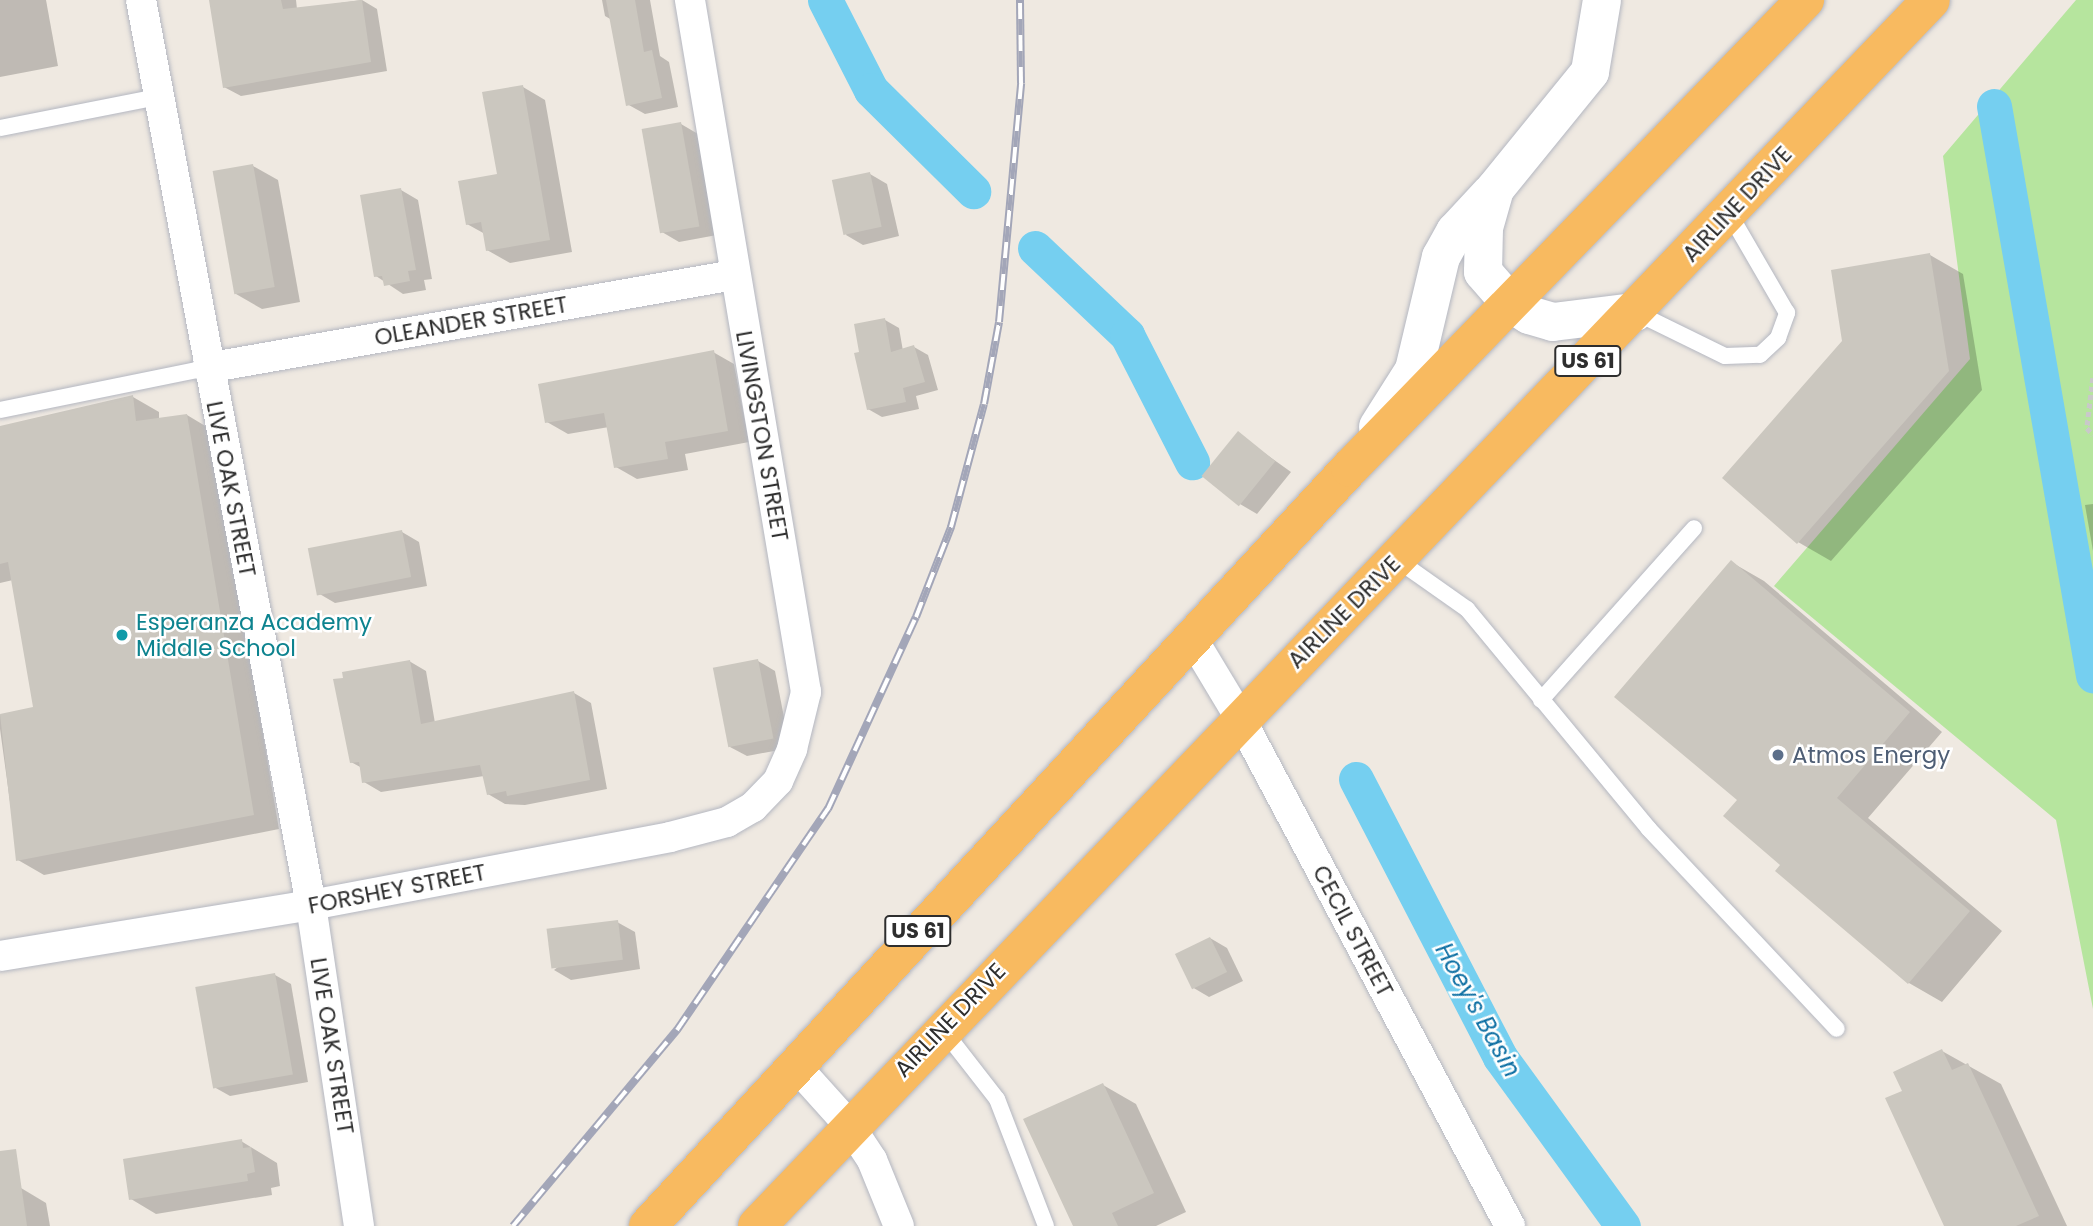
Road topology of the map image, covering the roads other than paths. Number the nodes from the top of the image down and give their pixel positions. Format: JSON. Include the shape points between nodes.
{"nodes":[{"id":1,"x":141,"y":0,"type":"edge"},
{"id":2,"x":690,"y":0,"type":"edge"},
{"id":3,"x":1602,"y":0,"type":"edge"},
{"id":4,"x":1805,"y":0,"type":"edge"},
{"id":5,"x":1931,"y":0,"type":"edge"},
{"id":6,"x":158,"y":97,"type":"junction"},
{"id":7,"x":0,"y":128,"type":"edge"},
{"id":8,"x":1495,"y":189,"type":"junction"},
{"id":9,"x":1728,"y":212,"type":"junction"},
{"id":10,"x":734,"y":275,"type":"junction"},
{"id":11,"x":1510,"y":303,"type":"junction"},
{"id":12,"x":1635,"y":312,"type":"junction"},
{"id":13,"x":208,"y":368,"type":"junction"},
{"id":14,"x":0,"y":410,"type":"edge"},
{"id":15,"x":1350,"y":468,"type":"junction"},
{"id":16,"x":1694,"y":528,"type":"dead end"},
{"id":17,"x":1396,"y":559,"type":"junction"},
{"id":18,"x":1192,"y":638,"type":"junction"},
{"id":19,"x":1541,"y":700,"type":"junction"},
{"id":20,"x":1240,"y":718,"type":"junction"},
{"id":21,"x":778,"y":781,"type":"joint"},
{"id":22,"x":311,"y":905,"type":"junction"},
{"id":23,"x":0,"y":956,"type":"edge"},
{"id":24,"x":942,"y":1029,"type":"junction"},
{"id":25,"x":1836,"y":1029,"type":"dead end"},
{"id":26,"x":794,"y":1064,"type":"junction"},
{"id":27,"x":849,"y":1125,"type":"junction"},
{"id":28,"x":359,"y":1226,"type":"edge"},
{"id":29,"x":648,"y":1226,"type":"edge"},
{"id":30,"x":757,"y":1226,"type":"edge"},
{"id":31,"x":899,"y":1226,"type":"edge"},
{"id":32,"x":1046,"y":1226,"type":"edge"},
{"id":33,"x":1509,"y":1226,"type":"edge"}],
"edges":[{"from":1,"to":6,"type":"street","name":"LIVE OAK STREET"},
{"from":2,"to":10,"type":"street","name":"LIVINGSTON STREET"},
{"from":3,"to":8,"type":"street","via":[[1590,72]]},
{"from":4,"to":11,"type":"highway","number":"US 61"},
{"from":5,"to":9,"type":"highway","name":"AIRLINE DRIVE","number":"US 61"},
{"from":6,"to":7,"type":"lane"},
{"from":6,"to":13,"type":"street","name":"LIVE OAK STREET"},
{"from":8,"to":11,"type":"street","via":[[1484,228],[1483,272]]},
{"from":8,"to":15,"type":"street","via":[[1455,232],[1441,257],[1414,370]]},
{"from":9,"to":12,"type":"highway","name":"AIRLINE DRIVE","number":"US 61"},
{"from":9,"to":12,"type":"lane","via":[[1787,313],[1778,338],[1760,355],[1725,356]]},
{"from":10,"to":13,"type":"street","name":"OLEANDER STREET"},
{"from":10,"to":21,"type":"street","name":"LIVINGSTON STREET","via":[[806,692],[792,749]]},
{"from":11,"to":12,"type":"street","via":[[1553,322]]},
{"from":11,"to":15,"type":"highway","number":"US 61"},
{"from":12,"to":17,"type":"highway","name":"AIRLINE DRIVE","number":"US 61"},
{"from":13,"to":14,"type":"lane"},
{"from":13,"to":22,"type":"street","name":"LIVE OAK STREET"},
{"from":15,"to":18,"type":"highway","number":"US 61"},
{"from":16,"to":19,"type":"lane"},
{"from":17,"to":19,"type":"lane","via":[[1467,609]]},
{"from":17,"to":20,"type":"highway","name":"AIRLINE DRIVE","number":"US 61"},
{"from":18,"to":20,"type":"street","name":"CECIL STREET"},
{"from":18,"to":26,"type":"highway","number":"US 61"},
{"from":19,"to":25,"type":"lane","via":[[1649,829]]},
{"from":20,"to":24,"type":"highway","name":"AIRLINE DRIVE","number":"US 61"},
{"from":20,"to":33,"type":"street","name":"CECIL STREET"},
{"from":21,"to":22,"type":"street","name":"FORSHEY STREET","via":[[753,807],[727,822]]},
{"from":22,"to":23,"type":"street","name":"FORSHEY STREET"},
{"from":22,"to":28,"type":"street","name":"LIVE OAK STREET"},
{"from":24,"to":27,"type":"highway","name":"AIRLINE DRIVE","number":"US 61"},
{"from":24,"to":32,"type":"lane","via":[[997,1099]]},
{"from":26,"to":27,"type":"street"},
{"from":26,"to":29,"type":"highway","number":"US 61"},
{"from":27,"to":30,"type":"highway","name":"AIRLINE DRIVE","number":"US 61"},
{"from":27,"to":31,"type":"street","via":[[881,1175]]}]}
